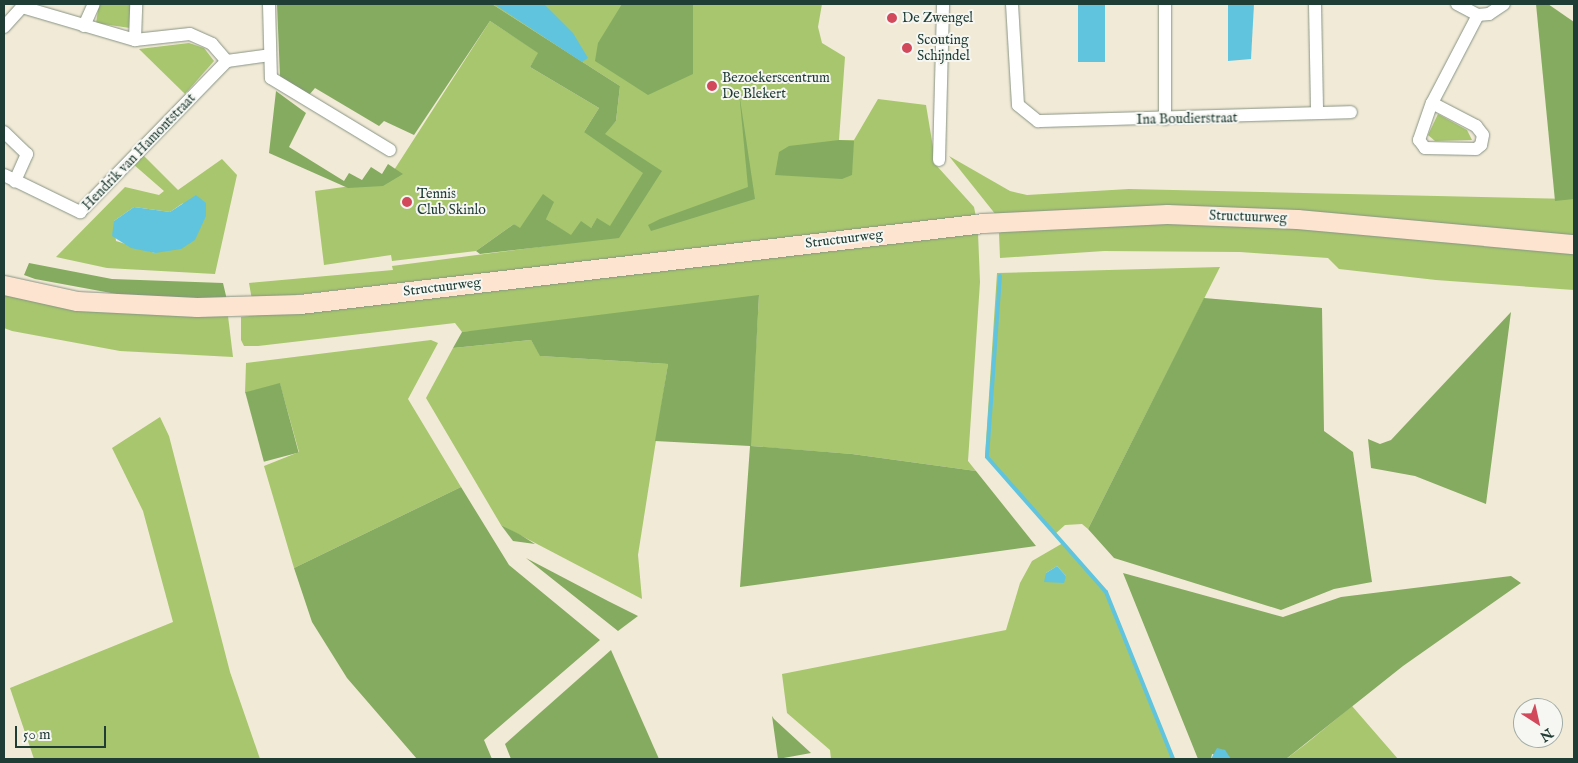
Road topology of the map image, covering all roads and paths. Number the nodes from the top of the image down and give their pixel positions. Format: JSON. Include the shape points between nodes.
{"nodes":[{"id":1,"x":94,"y":4,"type":"edge"},
{"id":2,"x":136,"y":4,"type":"edge"},
{"id":3,"x":269,"y":4,"type":"edge"},
{"id":4,"x":944,"y":4,"type":"edge"},
{"id":5,"x":1012,"y":4,"type":"edge"},
{"id":6,"x":1165,"y":4,"type":"edge"},
{"id":7,"x":1315,"y":4,"type":"edge"},
{"id":8,"x":1457,"y":4,"type":"edge"},
{"id":9,"x":1504,"y":4,"type":"edge"},
{"id":10,"x":1478,"y":15,"type":"junction"},
{"id":11,"x":84,"y":26,"type":"junction"},
{"id":12,"x":4,"y":27,"type":"edge"},
{"id":13,"x":135,"y":40,"type":"junction"},
{"id":14,"x":270,"y":55,"type":"junction"},
{"id":15,"x":227,"y":60,"type":"junction"},
{"id":16,"x":1432,"y":103,"type":"junction"},
{"id":17,"x":1317,"y":112,"type":"junction"},
{"id":18,"x":1351,"y":112,"type":"dead end"},
{"id":19,"x":1165,"y":119,"type":"junction"},
{"id":20,"x":4,"y":132,"type":"edge"},
{"id":21,"x":390,"y":150,"type":"dead end"},
{"id":22,"x":939,"y":160,"type":"dead end"},
{"id":23,"x":9,"y":178,"type":"edge"},
{"id":24,"x":1574,"y":244,"type":"edge"},
{"id":25,"x":4,"y":272,"type":"edge"},
{"id":26,"x":4,"y":285,"type":"edge"},
{"id":27,"x":115,"y":303,"type":"junction"}],
"edges":[{"from":1,"to":11,"type":"street"},
{"from":2,"to":13,"type":"street"},
{"from":3,"to":14,"type":"street"},
{"from":4,"to":22,"type":"street"},
{"from":5,"to":19,"type":"street","name":"Ina Boudierstraat","via":[[1018,105],[1024,114],[1038,121]]},
{"from":6,"to":19,"type":"street"},
{"from":7,"to":17,"type":"street"},
{"from":8,"to":10,"type":"street"},
{"from":9,"to":10,"type":"street","via":[[1489,14]]},
{"from":10,"to":16,"type":"street"},
{"from":11,"to":12,"type":"street","via":[[22,7]]},
{"from":11,"to":13,"type":"street"},
{"from":13,"to":15,"type":"street","via":[[190,34],[212,44]]},
{"from":14,"to":15,"type":"street"},
{"from":14,"to":21,"type":"street","via":[[271,78]]},
{"from":15,"to":23,"type":"street","name":"Hendrik van Hamontstraat","via":[[80,212]]},
{"from":16,"to":16,"type":"street","via":[[1419,136],[1422,145],[1476,149],[1481,145],[1483,135],[1476,126]]},
{"from":17,"to":18,"type":"street","name":"Ina Boudierstraat"},
{"from":17,"to":19,"type":"street","name":"Ina Boudierstraat"},
{"from":20,"to":23,"type":"street","name":"Hendrik van Hamontstraat","via":[[28,154]]},
{"from":24,"to":27,"type":"main road","name":"Structuurweg","via":[[1297,219],[1167,214],[1065,217],[300,304],[234,308]]},
{"from":25,"to":27,"type":"main road","name":"Structuurweg"},
{"from":26,"to":27,"type":"main road","name":"Structuurweg","via":[[77,301]]}]}
